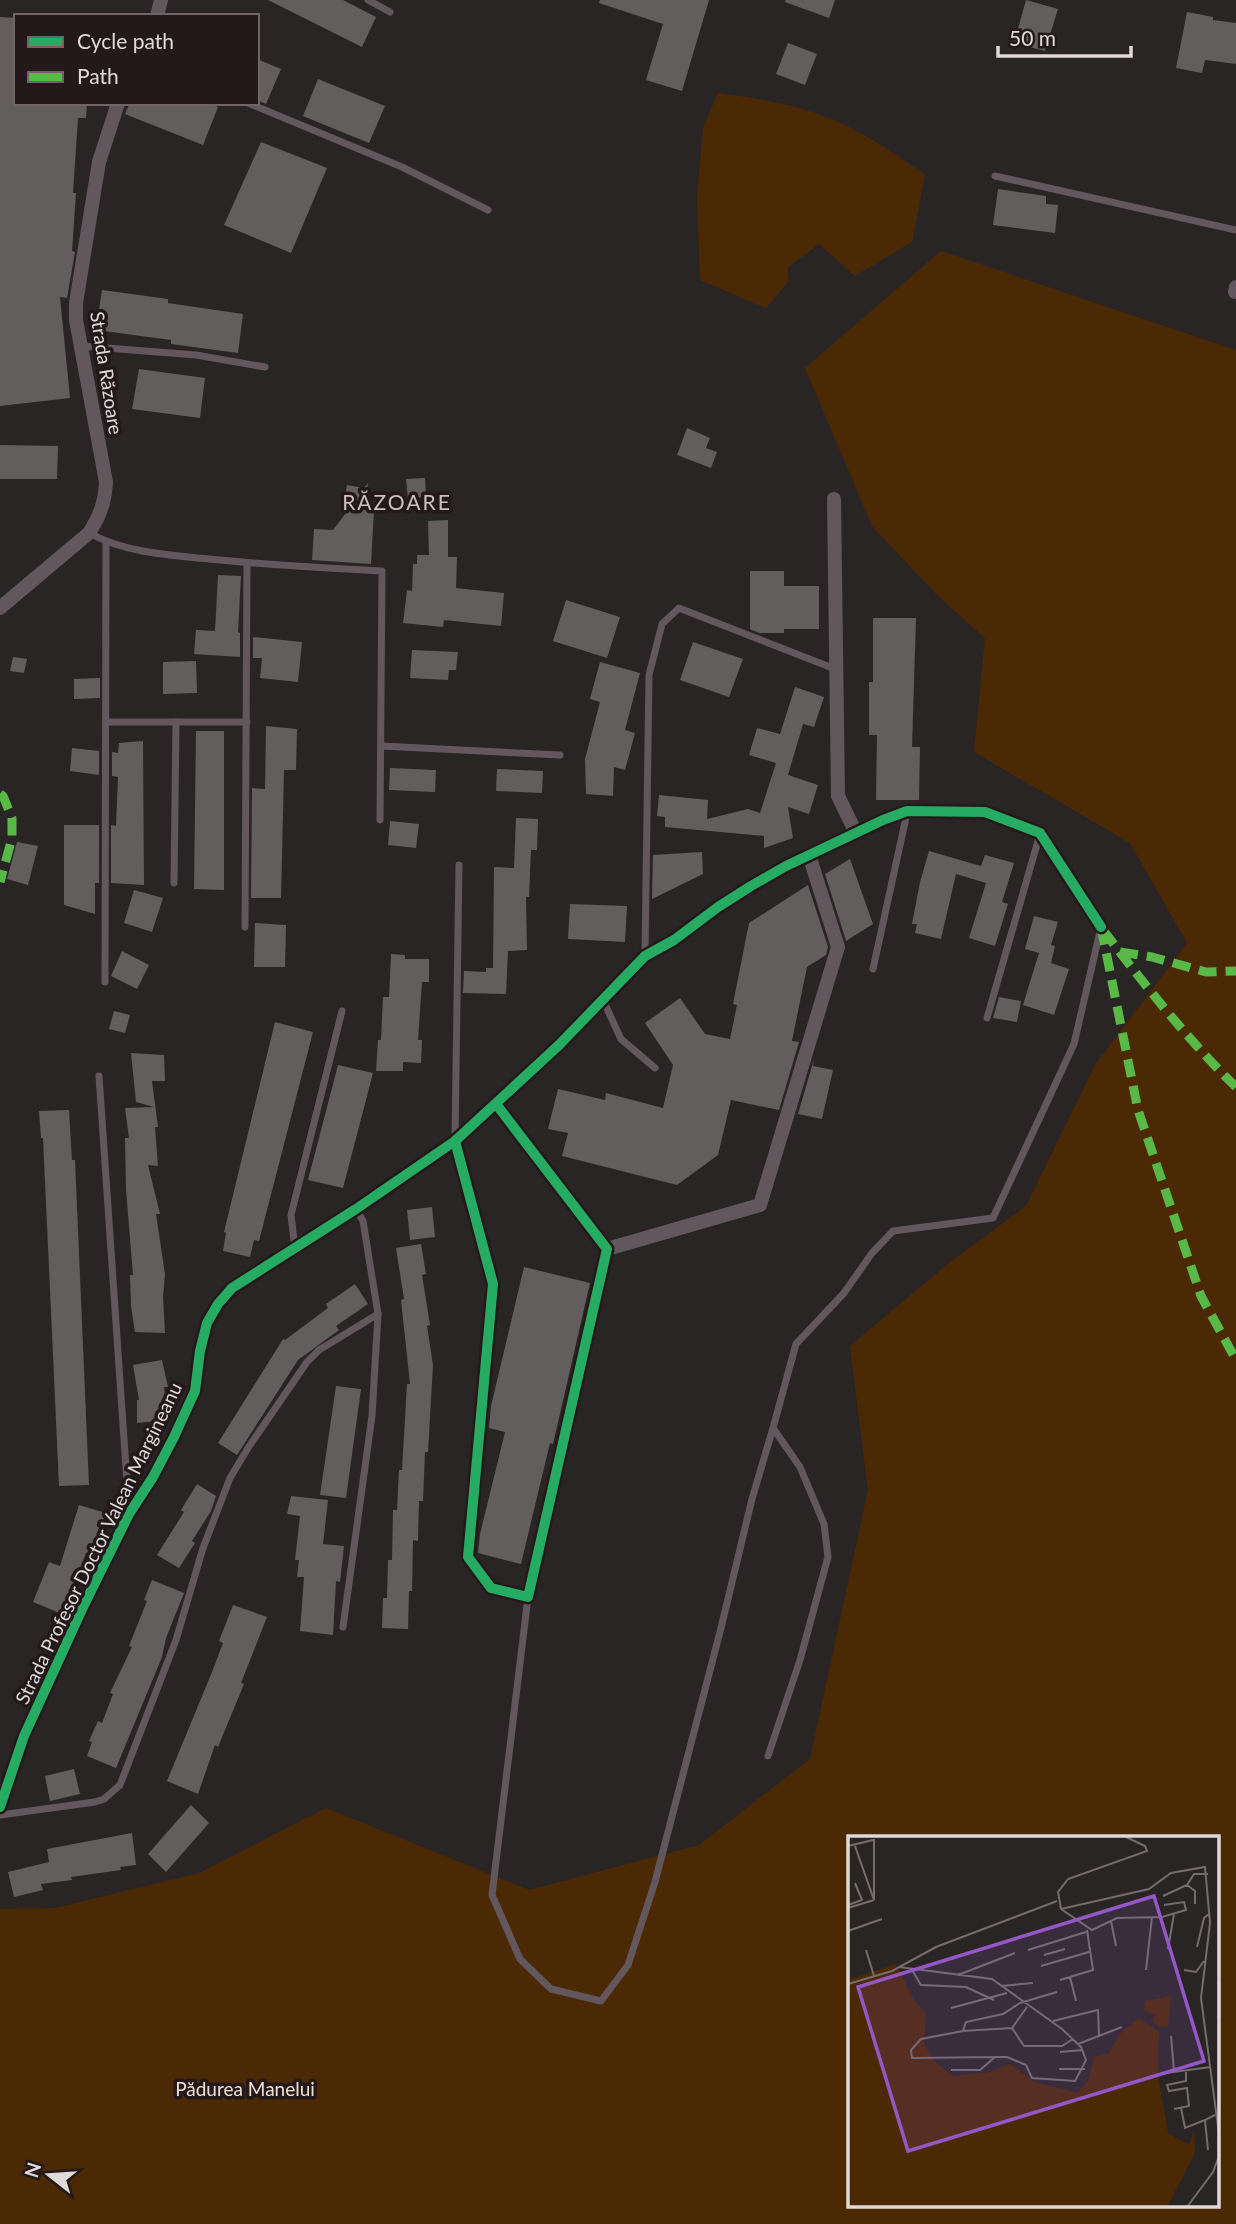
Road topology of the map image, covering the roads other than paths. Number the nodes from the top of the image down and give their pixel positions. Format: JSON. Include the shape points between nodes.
{"nodes":[{"id":1,"x":368,"y":0,"type":"edge"},
{"id":2,"x":390,"y":12,"type":"dead end"},
{"id":3,"x":117,"y":105,"type":"edge"},
{"id":4,"x":253,"y":105,"type":"edge"},
{"id":5,"x":995,"y":176,"type":"dead end"},
{"id":6,"x":488,"y":210,"type":"dead end"},
{"id":7,"x":1236,"y":230,"type":"edge"},
{"id":8,"x":81,"y":346,"type":"junction"},
{"id":9,"x":265,"y":367,"type":"dead end"},
{"id":10,"x":834,"y":499,"type":"dead end"},
{"id":11,"x":89,"y":533,"type":"junction"},
{"id":12,"x":106,"y":542,"type":"junction"},
{"id":13,"x":247,"y":563,"type":"junction"},
{"id":14,"x":0,"y":608,"type":"edge"},
{"id":15,"x":835,"y":668,"type":"junction"},
{"id":16,"x":106,"y":722,"type":"junction"},
{"id":17,"x":176,"y":722,"type":"junction"},
{"id":18,"x":247,"y":722,"type":"junction"},
{"id":19,"x":381,"y":746,"type":"junction"},
{"id":20,"x":560,"y":754,"type":"dead end"},
{"id":21,"x":907,"y":811,"type":"junction"},
{"id":22,"x":380,"y":820,"type":"dead end"},
{"id":23,"x":856,"y":833,"type":"junction"},
{"id":24,"x":1040,"y":833,"type":"junction"},
{"id":25,"x":808,"y":855,"type":"junction"},
{"id":26,"x":459,"y":865,"type":"dead end"},
{"id":27,"x":174,"y":883,"type":"dead end"},
{"id":28,"x":245,"y":927,"type":"dead end"},
{"id":29,"x":1101,"y":927,"type":"joint"},
{"id":30,"x":645,"y":956,"type":"junction"},
{"id":31,"x":873,"y":969,"type":"dead end"},
{"id":32,"x":105,"y":982,"type":"dead end"},
{"id":33,"x":603,"y":1000,"type":"junction"},
{"id":34,"x":342,"y":1011,"type":"dead end"},
{"id":35,"x":987,"y":1018,"type":"dead end"},
{"id":36,"x":655,"y":1068,"type":"dead end"},
{"id":37,"x":99,"y":1076,"type":"dead end"},
{"id":38,"x":496,"y":1104,"type":"junction"},
{"id":39,"x":455,"y":1142,"type":"junction"},
{"id":40,"x":356,"y":1209,"type":"junction"},
{"id":41,"x":607,"y":1249,"type":"junction"},
{"id":42,"x":295,"y":1250,"type":"junction"},
{"id":43,"x":377,"y":1314,"type":"junction"},
{"id":44,"x":773,"y":1429,"type":"junction"},
{"id":45,"x":129,"y":1514,"type":"junction"},
{"id":46,"x":528,"y":1597,"type":"junction"},
{"id":47,"x":343,"y":1627,"type":"dead end"},
{"id":48,"x":768,"y":1756,"type":"dead end"},
{"id":49,"x":0,"y":1807,"type":"edge"},
{"id":50,"x":0,"y":1815,"type":"edge"}],
"edges":[{"from":1,"to":2,"type":"lane"},
{"from":3,"to":8,"type":"street","name":"Strada Răzoare","via":[[99,162],[78,290],[76,320]]},
{"from":4,"to":6,"type":"lane","via":[[402,167]]},
{"from":5,"to":7,"type":"lane"},
{"from":8,"to":9,"type":"lane","via":[[196,355]]},
{"from":8,"to":11,"type":"street","name":"Strada Răzoare","via":[[106,482],[99,517]]},
{"from":10,"to":15,"type":"street"},
{"from":11,"to":12,"type":"lane"},
{"from":11,"to":14,"type":"street","name":"Strada Răzoare"},
{"from":12,"to":13,"type":"lane","via":[[151,553]]},
{"from":12,"to":16,"type":"lane"},
{"from":13,"to":18,"type":"lane"},
{"from":13,"to":19,"type":"lane","via":[[382,571]]},
{"from":15,"to":23,"type":"street","via":[[838,796]]},
{"from":15,"to":30,"type":"lane","via":[[679,608],[662,624],[649,675]]},
{"from":16,"to":17,"type":"lane"},
{"from":16,"to":32,"type":"lane"},
{"from":17,"to":18,"type":"lane"},
{"from":17,"to":27,"type":"lane"},
{"from":18,"to":28,"type":"lane"},
{"from":19,"to":20,"type":"lane"},
{"from":19,"to":22,"type":"lane"},
{"from":21,"to":23,"type":"street","name":"Strada Profesor Doctor Valean Margineanu"},
{"from":21,"to":24,"type":"street","name":"Strada Profesor Doctor Valean Margineanu","via":[[985,813]]},
{"from":21,"to":31,"type":"lane"},
{"from":23,"to":25,"type":"street","name":"Strada Profesor Doctor Valean Margineanu"},
{"from":24,"to":29,"type":"street"},
{"from":24,"to":35,"type":"lane"},
{"from":25,"to":30,"type":"street","name":"Strada Profesor Doctor Valean Margineanu","via":[[718,906]]},
{"from":25,"to":41,"type":"street","via":[[838,947],[760,1205]]},
{"from":26,"to":39,"type":"lane"},
{"from":29,"to":44,"type":"lane","via":[[1074,1044],[993,1218],[893,1231],[796,1344]]},
{"from":30,"to":33,"type":"street","name":"Strada Profesor Doctor Valean Margineanu"},
{"from":33,"to":36,"type":"lane","via":[[621,1039]]},
{"from":33,"to":38,"type":"street","name":"Strada Profesor Doctor Valean Margineanu"},
{"from":34,"to":42,"type":"lane","via":[[291,1215]]},
{"from":37,"to":45,"type":"lane"},
{"from":38,"to":39,"type":"street","name":"Strada Profesor Doctor Valean Margineanu"},
{"from":38,"to":41,"type":"street"},
{"from":39,"to":40,"type":"street","name":"Strada Profesor Doctor Valean Margineanu"},
{"from":39,"to":46,"type":"street","via":[[493,1284],[468,1557],[491,1588]]},
{"from":40,"to":42,"type":"street","name":"Strada Profesor Doctor Valean Margineanu"},
{"from":40,"to":43,"type":"lane","via":[[363,1222]]},
{"from":41,"to":46,"type":"street"},
{"from":42,"to":45,"type":"street","name":"Strada Profesor Doctor Valean Margineanu","via":[[232,1288],[218,1304],[202,1341],[195,1391],[153,1477]]},
{"from":43,"to":47,"type":"lane","via":[[372,1416]]},
{"from":43,"to":50,"type":"lane","via":[[307,1362],[230,1478],[176,1640],[114,1792],[96,1802]]},
{"from":44,"to":46,"type":"lane","via":[[655,1882],[628,1965],[601,2001],[551,1989],[520,1959],[492,1895]]},
{"from":44,"to":48,"type":"lane","via":[[800,1467],[824,1524],[828,1557]]},
{"from":45,"to":49,"type":"street","name":"Strada Profesor Doctor Valean Margineanu","via":[[24,1736]]}]}
